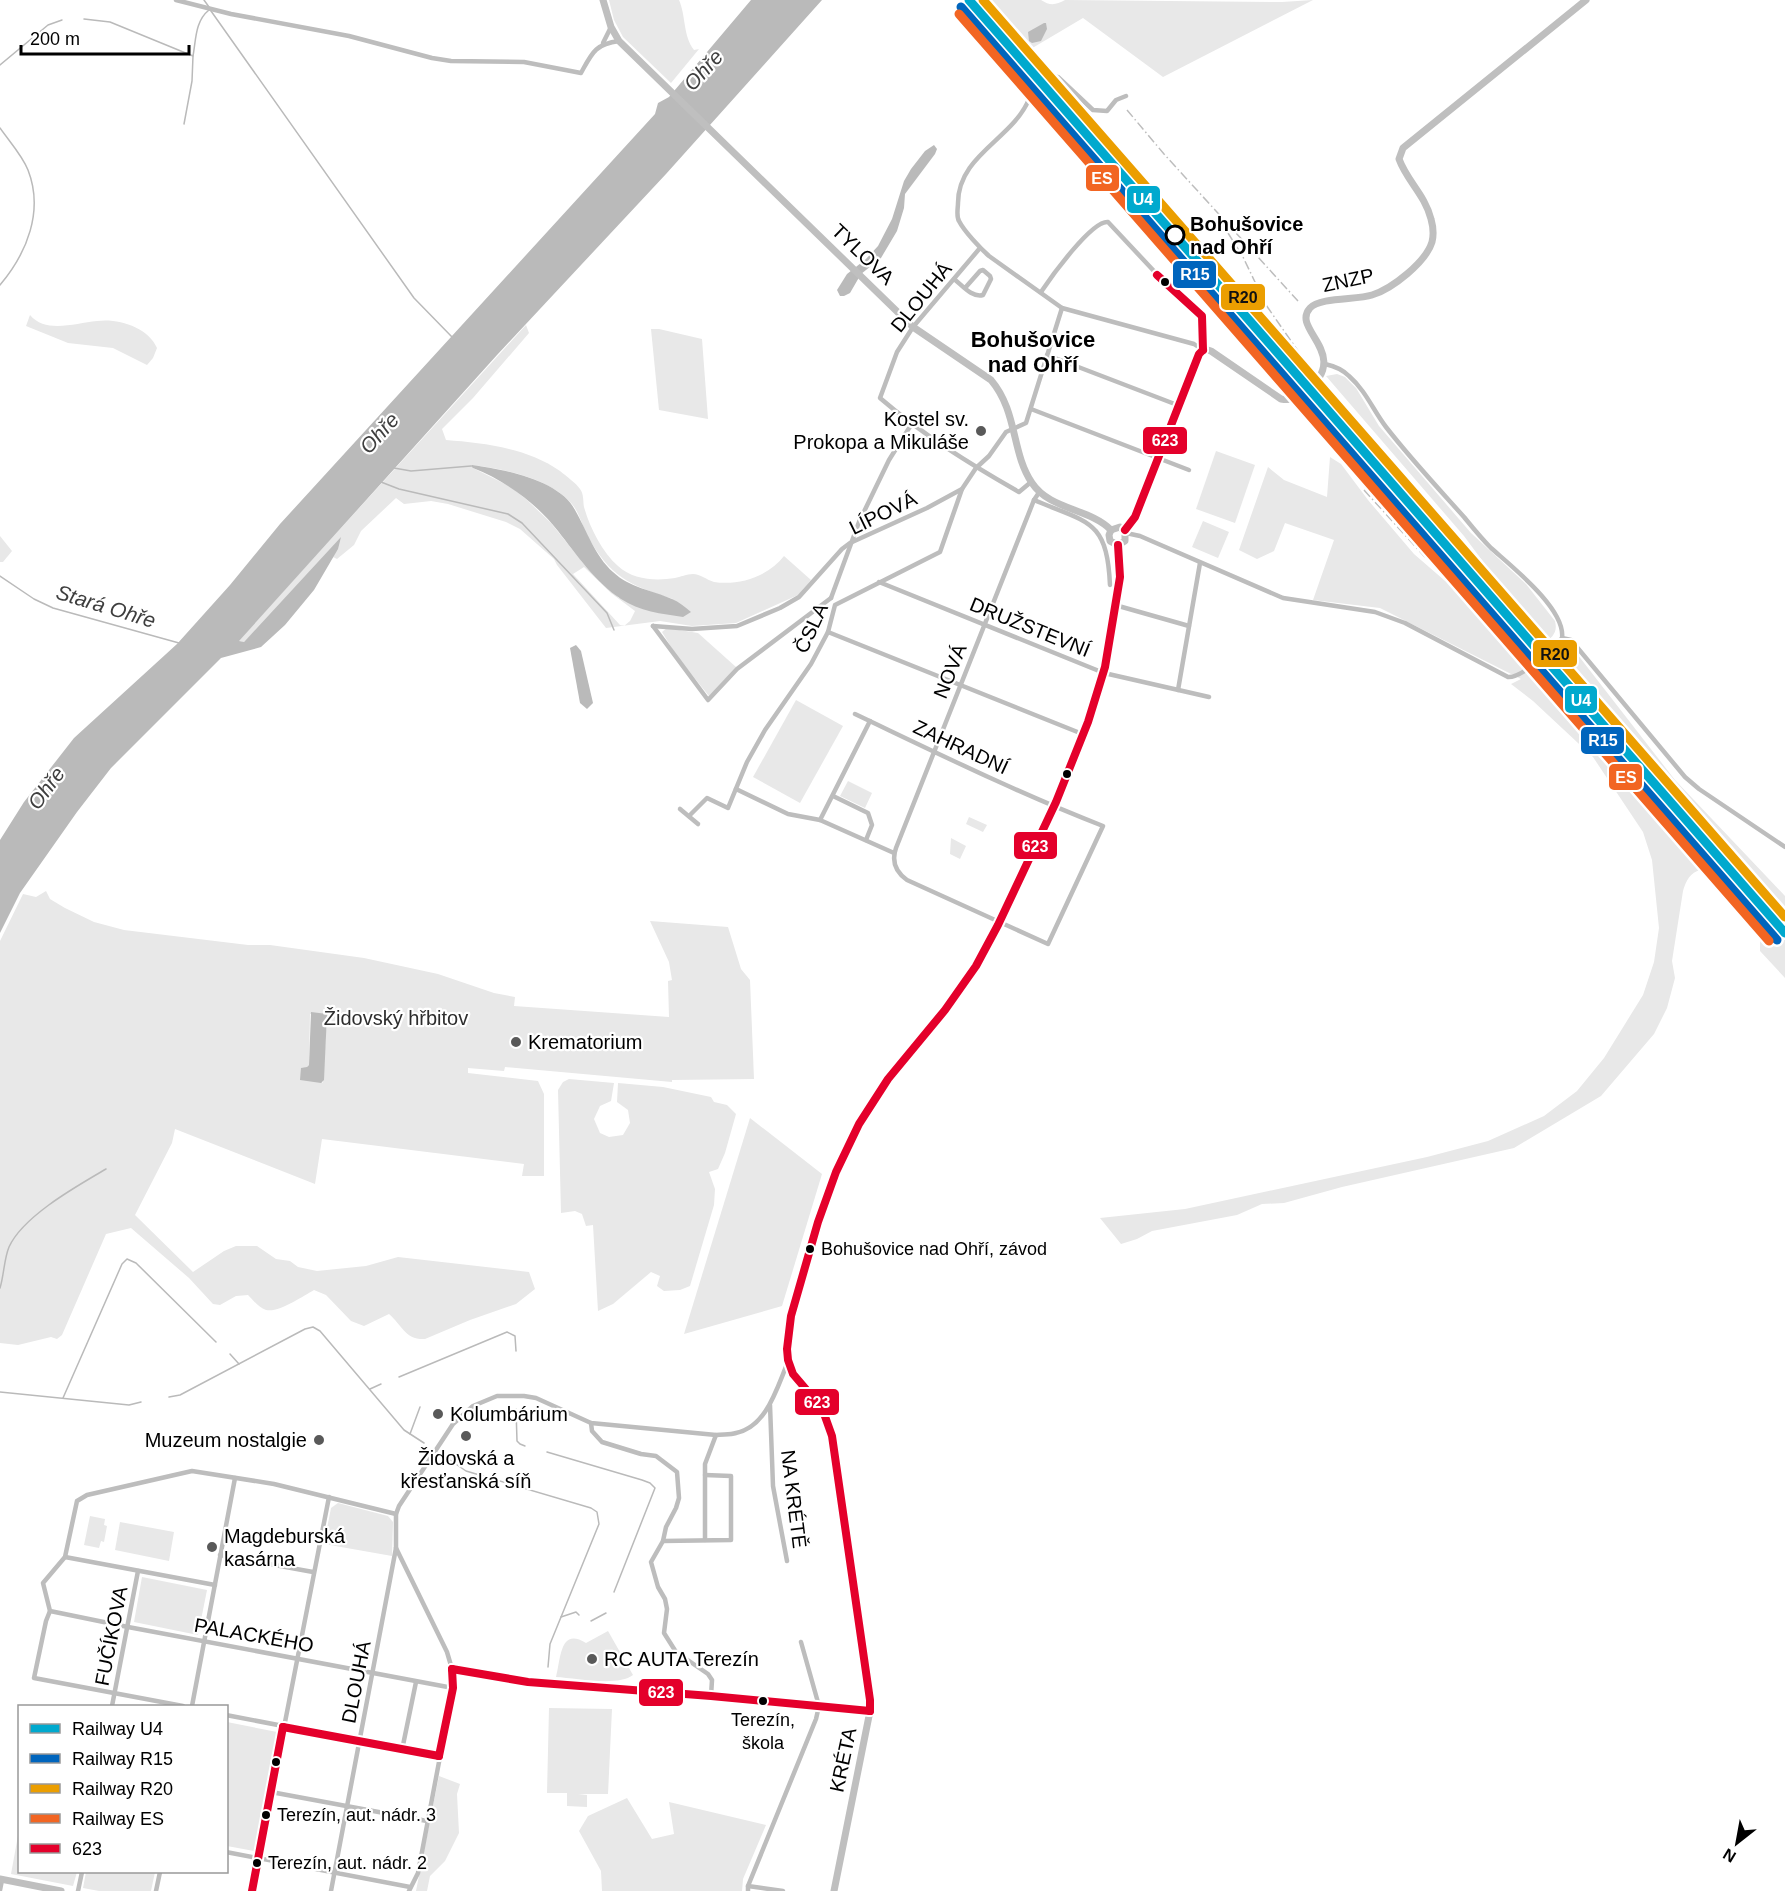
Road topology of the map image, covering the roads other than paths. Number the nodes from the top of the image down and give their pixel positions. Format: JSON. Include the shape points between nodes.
{"nodes":[{"id":1,"x":176,"y":0,"type":"edge"},
{"id":2,"x":603,"y":0,"type":"edge"},
{"id":3,"x":1586,"y":0,"type":"edge"},
{"id":4,"x":611,"y":27,"type":"junction"},
{"id":5,"x":619,"y":41,"type":"junction"},
{"id":6,"x":603,"y":43,"type":"junction"},
{"id":7,"x":1126,"y":96,"type":"dead end"},
{"id":8,"x":980,"y":248,"type":"junction"},
{"id":9,"x":954,"y":279,"type":"junction"},
{"id":10,"x":965,"y":288,"type":"junction"},
{"id":11,"x":1041,"y":292,"type":"junction"},
{"id":12,"x":1062,"y":308,"type":"junction"},
{"id":13,"x":913,"y":327,"type":"junction"},
{"id":14,"x":1203,"y":350,"type":"junction"},
{"id":15,"x":1047,"y":355,"type":"junction"},
{"id":16,"x":1325,"y":364,"type":"junction"},
{"id":17,"x":1180,"y":406,"type":"junction"},
{"id":18,"x":1030,"y":409,"type":"junction"},
{"id":19,"x":911,"y":425,"type":"junction"},
{"id":20,"x":1014,"y":428,"type":"junction"},
{"id":21,"x":1159,"y":458,"type":"junction"},
{"id":22,"x":976,"y":468,"type":"junction"},
{"id":23,"x":1190,"y":470,"type":"dead end"},
{"id":24,"x":1031,"y":482,"type":"junction"},
{"id":25,"x":962,"y":489,"type":"junction"},
{"id":26,"x":1040,"y":491,"type":"junction"},
{"id":27,"x":1034,"y":500,"type":"junction"},
{"id":28,"x":1111,"y":530,"type":"junction"},
{"id":29,"x":1125,"y":532,"type":"junction"},
{"id":30,"x":850,"y":543,"type":"junction"},
{"id":31,"x":1118,"y":544,"type":"junction"},
{"id":32,"x":1200,"y":563,"type":"junction"},
{"id":33,"x":879,"y":582,"type":"junction"},
{"id":34,"x":1110,"y":585,"type":"dead end"},
{"id":35,"x":831,"y":598,"type":"junction"},
{"id":36,"x":835,"y":605,"type":"junction"},
{"id":37,"x":1115,"y":605,"type":"junction"},
{"id":38,"x":985,"y":624,"type":"junction"},
{"id":39,"x":1189,"y":626,"type":"junction"},
{"id":40,"x":828,"y":632,"type":"junction"},
{"id":41,"x":1562,"y":638,"type":"junction"},
{"id":42,"x":1104,"y":673,"type":"junction"},
{"id":43,"x":960,"y":685,"type":"junction"},
{"id":44,"x":1178,"y":690,"type":"junction"},
{"id":45,"x":1209,"y":697,"type":"dead end"},
{"id":46,"x":855,"y":714,"type":"dead end"},
{"id":47,"x":870,"y":721,"type":"junction"},
{"id":48,"x":1085,"y":735,"type":"junction"},
{"id":49,"x":934,"y":752,"type":"junction"},
{"id":50,"x":736,"y":789,"type":"junction"},
{"id":51,"x":833,"y":796,"type":"junction"},
{"id":52,"x":1053,"y":807,"type":"junction"},
{"id":53,"x":680,"y":809,"type":"dead end"},
{"id":54,"x":689,"y":816,"type":"junction"},
{"id":55,"x":820,"y":820,"type":"junction"},
{"id":56,"x":698,"y":824,"type":"dead end"},
{"id":57,"x":866,"y":840,"type":"junction"},
{"id":58,"x":1785,"y":847,"type":"edge"},
{"id":59,"x":894,"y":853,"type":"junction"},
{"id":60,"x":999,"y":922,"type":"junction"},
{"id":61,"x":788,"y":1362,"type":"junction"},
{"id":62,"x":770,"y":1405,"type":"junction"},
{"id":63,"x":591,"y":1423,"type":"junction"},
{"id":64,"x":716,"y":1435,"type":"junction"},
{"id":65,"x":705,"y":1475,"type":"junction"},
{"id":66,"x":235,"y":1478,"type":"junction"},
{"id":67,"x":329,"y":1497,"type":"junction"},
{"id":68,"x":396,"y":1514,"type":"junction"},
{"id":69,"x":705,"y":1540,"type":"junction"},
{"id":70,"x":663,"y":1541,"type":"junction"},
{"id":71,"x":396,"y":1548,"type":"junction"},
{"id":72,"x":220,"y":1555,"type":"junction"},
{"id":73,"x":65,"y":1557,"type":"junction"},
{"id":74,"x":787,"y":1561,"type":"dead end"},
{"id":75,"x":138,"y":1571,"type":"junction"},
{"id":76,"x":313,"y":1572,"type":"junction"},
{"id":77,"x":215,"y":1585,"type":"junction"},
{"id":78,"x":50,"y":1611,"type":"junction"},
{"id":79,"x":128,"y":1627,"type":"junction"},
{"id":80,"x":205,"y":1641,"type":"junction"},
{"id":81,"x":801,"y":1642,"type":"dead end"},
{"id":82,"x":297,"y":1658,"type":"junction"},
{"id":83,"x":452,"y":1669,"type":"junction"},
{"id":84,"x":373,"y":1673,"type":"junction"},
{"id":85,"x":416,"y":1682,"type":"junction"},
{"id":86,"x":453,"y":1688,"type":"junction"},
{"id":87,"x":115,"y":1693,"type":"junction"},
{"id":88,"x":711,"y":1696,"type":"junction"},
{"id":89,"x":112,"y":1705,"type":"edge"},
{"id":90,"x":173,"y":1705,"type":"edge"},
{"id":91,"x":192,"y":1705,"type":"edge"},
{"id":92,"x":819,"y":1707,"type":"junction"},
{"id":93,"x":870,"y":1711,"type":"junction"},
{"id":94,"x":228,"y":1715,"type":"edge"},
{"id":95,"x":283,"y":1727,"type":"junction"},
{"id":96,"x":360,"y":1741,"type":"junction"},
{"id":97,"x":402,"y":1750,"type":"junction"},
{"id":98,"x":439,"y":1756,"type":"junction"},
{"id":99,"x":272,"y":1792,"type":"junction"},
{"id":100,"x":348,"y":1806,"type":"junction"},
{"id":101,"x":427,"y":1821,"type":"junction"},
{"id":102,"x":228,"y":1852,"type":"edge"},
{"id":103,"x":258,"y":1858,"type":"junction"},
{"id":104,"x":335,"y":1872,"type":"junction"},
{"id":105,"x":82,"y":1873,"type":"edge"},
{"id":106,"x":160,"y":1873,"type":"edge"},
{"id":107,"x":1,"y":1880,"type":"edge"},
{"id":108,"x":748,"y":1888,"type":"edge"},
{"id":109,"x":409,"y":1889,"type":"edge"},
{"id":110,"x":0,"y":1890,"type":"edge"},
{"id":111,"x":61,"y":1891,"type":"edge"},
{"id":112,"x":78,"y":1891,"type":"edge"},
{"id":113,"x":156,"y":1891,"type":"edge"},
{"id":114,"x":252,"y":1891,"type":"edge"},
{"id":115,"x":331,"y":1891,"type":"edge"},
{"id":116,"x":783,"y":1891,"type":"edge"},
{"id":117,"x":834,"y":1891,"type":"edge"}],
"edges":[{"from":1,"to":6,"type":"street","via":[[451,61],[524,62],[581,73],[589,57]]},
{"from":2,"to":4,"type":"street","name":"TYLOVA"},
{"from":3,"to":16,"type":"street","name":"ZNZP","via":[[1407,143],[1399,155],[1402,167],[1427,206],[1433,225],[1431,243],[1419,261],[1387,289],[1322,302],[1310,309],[1307,322],[1324,354]]},
{"from":4,"to":5,"type":"street","name":"TYLOVA"},
{"from":4,"to":6,"type":"street"},
{"from":5,"to":6,"type":"street"},
{"from":5,"to":13,"type":"street","name":"TYLOVA"},
{"from":7,"to":8,"type":"street","via":[[1116,100],[1107,111],[1093,111],[1058,77],[1040,67],[1030,76],[1028,101],[969,168],[960,184],[958,220]]},
{"from":8,"to":9,"type":"street","name":"DLOUHÁ"},
{"from":8,"to":11,"type":"street"},
{"from":9,"to":10,"type":"street"},
{"from":9,"to":13,"type":"street","name":"DLOUHÁ"},
{"from":10,"to":10,"type":"street","via":[[974,295],[983,295],[990,276],[980,271]]},
{"from":11,"to":12,"type":"street"},
{"from":11,"to":14,"type":"street","via":[[1065,259],[1104,221],[1113,225],[1167,285],[1201,313]]},
{"from":12,"to":14,"type":"street","via":[[1197,345]]},
{"from":12,"to":15,"type":"street"},
{"from":13,"to":19,"type":"street","name":"DLOUHÁ","via":[[897,352],[880,398]]},
{"from":13,"to":20,"type":"street","name":"TYLOVA","via":[[991,380],[1004,398]]},
{"from":14,"to":16,"type":"street","via":[[1211,351],[1285,400],[1298,398],[1308,390]]},
{"from":14,"to":17,"type":"street"},
{"from":15,"to":17,"type":"street"},
{"from":15,"to":18,"type":"street"},
{"from":16,"to":41,"type":"street","via":[[1340,369],[1356,383],[1384,425],[1464,518],[1527,579],[1561,625]]},
{"from":17,"to":21,"type":"street"},
{"from":18,"to":20,"type":"street","name":"LÍPOVÁ","via":[[1026,423]]},
{"from":18,"to":21,"type":"street"},
{"from":19,"to":22,"type":"street"},
{"from":19,"to":30,"type":"street","via":[[889,460]]},
{"from":20,"to":22,"type":"street","name":"LÍPOVÁ","via":[[1006,432]]},
{"from":20,"to":24,"type":"street"},
{"from":21,"to":23,"type":"street"},
{"from":21,"to":29,"type":"street"},
{"from":22,"to":24,"type":"street","via":[[1019,492]]},
{"from":22,"to":25,"type":"street","name":"LÍPOVÁ"},
{"from":24,"to":26,"type":"street"},
{"from":25,"to":30,"type":"street","name":"LÍPOVÁ"},
{"from":25,"to":33,"type":"street","name":"ČSLA","via":[[940,552]]},
{"from":26,"to":27,"type":"street"},
{"from":26,"to":28,"type":"street","via":[[1055,502],[1096,518]]},
{"from":27,"to":34,"type":"street","via":[[1095,530],[1108,557]]},
{"from":27,"to":38,"type":"street","name":"NOVÁ"},
{"from":28,"to":29,"type":"street","via":[[1120,527]]},
{"from":28,"to":31,"type":"street","via":[[1109,538]]},
{"from":29,"to":31,"type":"street","via":[[1125,541]]},
{"from":29,"to":32,"type":"street"},
{"from":30,"to":35,"type":"street","name":"LÍPOVÁ"},
{"from":30,"to":35,"type":"street","via":[[799,597],[780,608],[737,626],[653,626],[708,700],[737,669]]},
{"from":31,"to":37,"type":"street"},
{"from":32,"to":39,"type":"street"},
{"from":32,"to":41,"type":"street","via":[[1283,598],[1385,615],[1511,677],[1525,671]]},
{"from":33,"to":36,"type":"street","name":"ČSLA"},
{"from":33,"to":38,"type":"street","name":"DRUŽSTEVNÍ"},
{"from":35,"to":36,"type":"street"},
{"from":36,"to":40,"type":"street","name":"ČSLA"},
{"from":37,"to":39,"type":"street"},
{"from":37,"to":42,"type":"street"},
{"from":38,"to":42,"type":"street","name":"DRUŽSTEVNÍ"},
{"from":38,"to":43,"type":"street","name":"NOVÁ"},
{"from":39,"to":44,"type":"street"},
{"from":40,"to":43,"type":"street"},
{"from":40,"to":50,"type":"street","name":"ČSLA","via":[[811,664],[765,730]]},
{"from":41,"to":58,"type":"street","via":[[1571,640],[1686,777]]},
{"from":42,"to":44,"type":"street","name":"DRUŽSTEVNÍ"},
{"from":42,"to":48,"type":"street"},
{"from":43,"to":48,"type":"street"},
{"from":43,"to":49,"type":"street","name":"NOVÁ"},
{"from":44,"to":45,"type":"street","name":"DRUŽSTEVNÍ"},
{"from":46,"to":47,"type":"street","name":"ZAHRADNÍ"},
{"from":47,"to":49,"type":"street","name":"ZAHRADNÍ"},
{"from":47,"to":51,"type":"street"},
{"from":48,"to":52,"type":"street"},
{"from":49,"to":52,"type":"street","name":"ZAHRADNÍ"},
{"from":49,"to":59,"type":"street","name":"NOVÁ"},
{"from":50,"to":54,"type":"street","name":"ČSLA","via":[[728,808],[707,798]]},
{"from":50,"to":55,"type":"street","via":[[788,814]]},
{"from":51,"to":55,"type":"street"},
{"from":51,"to":57,"type":"street","via":[[871,816]]},
{"from":52,"to":60,"type":"street"},
{"from":52,"to":60,"type":"street","name":"ZAHRADNÍ","via":[[1103,826],[1048,944]]},
{"from":53,"to":54,"type":"street"},
{"from":54,"to":56,"type":"street"},
{"from":55,"to":57,"type":"street"},
{"from":57,"to":59,"type":"street"},
{"from":59,"to":60,"type":"street","via":[[898,873],[907,880]]},
{"from":60,"to":61,"type":"street","via":[[958,994],[882,1088],[854,1133],[817,1225],[790,1321]]},
{"from":61,"to":62,"type":"street"},
{"from":61,"to":93,"type":"street","name":"KRÉTA","via":[[822,1409],[832,1436]]},
{"from":62,"to":64,"type":"street","via":[[750,1428]]},
{"from":62,"to":74,"type":"street","name":"NA KRÉTĚ","via":[[773,1486]]},
{"from":63,"to":64,"type":"street"},
{"from":63,"to":68,"type":"street","via":[[536,1398],[497,1396],[472,1406],[449,1430]]},
{"from":63,"to":70,"type":"street","via":[[592,1431],[602,1442],[656,1456],[677,1472],[679,1498]]},
{"from":64,"to":65,"type":"street"},
{"from":65,"to":69,"type":"street"},
{"from":65,"to":69,"type":"street","via":[[731,1476],[731,1540]]},
{"from":66,"to":67,"type":"street"},
{"from":66,"to":72,"type":"street"},
{"from":66,"to":73,"type":"street","via":[[192,1471],[87,1495],[77,1501]]},
{"from":67,"to":68,"type":"street"},
{"from":67,"to":76,"type":"street"},
{"from":68,"to":71,"type":"street","name":"DLOUHÁ"},
{"from":69,"to":70,"type":"street"},
{"from":70,"to":88,"type":"street","via":[[651,1562],[667,1609],[664,1634],[676,1652],[708,1674],[712,1680]]},
{"from":71,"to":83,"type":"street"},
{"from":71,"to":84,"type":"street","name":"DLOUHÁ"},
{"from":72,"to":76,"type":"street"},
{"from":72,"to":77,"type":"street"},
{"from":73,"to":75,"type":"street"},
{"from":73,"to":78,"type":"street","via":[[43,1583]]},
{"from":75,"to":77,"type":"street"},
{"from":75,"to":79,"type":"street","name":"FUČÍKOVA"},
{"from":76,"to":82,"type":"street"},
{"from":77,"to":80,"type":"street"},
{"from":78,"to":79,"type":"street","name":"PALACKÉHO"},
{"from":78,"to":87,"type":"street","via":[[34,1678]]},
{"from":79,"to":80,"type":"street","name":"PALACKÉHO"},
{"from":79,"to":87,"type":"street","name":"FUČÍKOVA"},
{"from":80,"to":82,"type":"street","name":"PALACKÉHO"},
{"from":80,"to":91,"type":"street"},
{"from":81,"to":92,"type":"street"},
{"from":82,"to":84,"type":"street","name":"PALACKÉHO"},
{"from":82,"to":95,"type":"street"},
{"from":83,"to":86,"type":"street"},
{"from":83,"to":88,"type":"street","via":[[516,1680]]},
{"from":84,"to":85,"type":"street","name":"PALACKÉHO"},
{"from":84,"to":96,"type":"street","name":"DLOUHÁ"},
{"from":85,"to":86,"type":"street","name":"PALACKÉHO"},
{"from":85,"to":97,"type":"street"},
{"from":86,"to":98,"type":"street"},
{"from":87,"to":89,"type":"street","name":"FUČÍKOVA"},
{"from":87,"to":90,"type":"street"},
{"from":88,"to":92,"type":"street"},
{"from":92,"to":93,"type":"street"},
{"from":92,"to":108,"type":"street","name":"KRÉTA"},
{"from":93,"to":117,"type":"street","name":"KRÉTA"},
{"from":94,"to":95,"type":"street"},
{"from":95,"to":96,"type":"street"},
{"from":95,"to":99,"type":"street"},
{"from":96,"to":97,"type":"street"},
{"from":96,"to":100,"type":"street","name":"DLOUHÁ"},
{"from":97,"to":98,"type":"street"},
{"from":98,"to":101,"type":"street"},
{"from":99,"to":100,"type":"street"},
{"from":99,"to":103,"type":"street"},
{"from":100,"to":101,"type":"street"},
{"from":100,"to":104,"type":"street","name":"DLOUHÁ"},
{"from":101,"to":109,"type":"street","via":[[418,1873]]},
{"from":102,"to":103,"type":"street"},
{"from":103,"to":104,"type":"street"},
{"from":103,"to":114,"type":"street"},
{"from":104,"to":109,"type":"street"},
{"from":104,"to":115,"type":"street","name":"DLOUHÁ"},
{"from":105,"to":112,"type":"street"},
{"from":106,"to":113,"type":"street"},
{"from":107,"to":110,"type":"street"},
{"from":107,"to":111,"type":"street"},
{"from":108,"to":116,"type":"street"}]}
